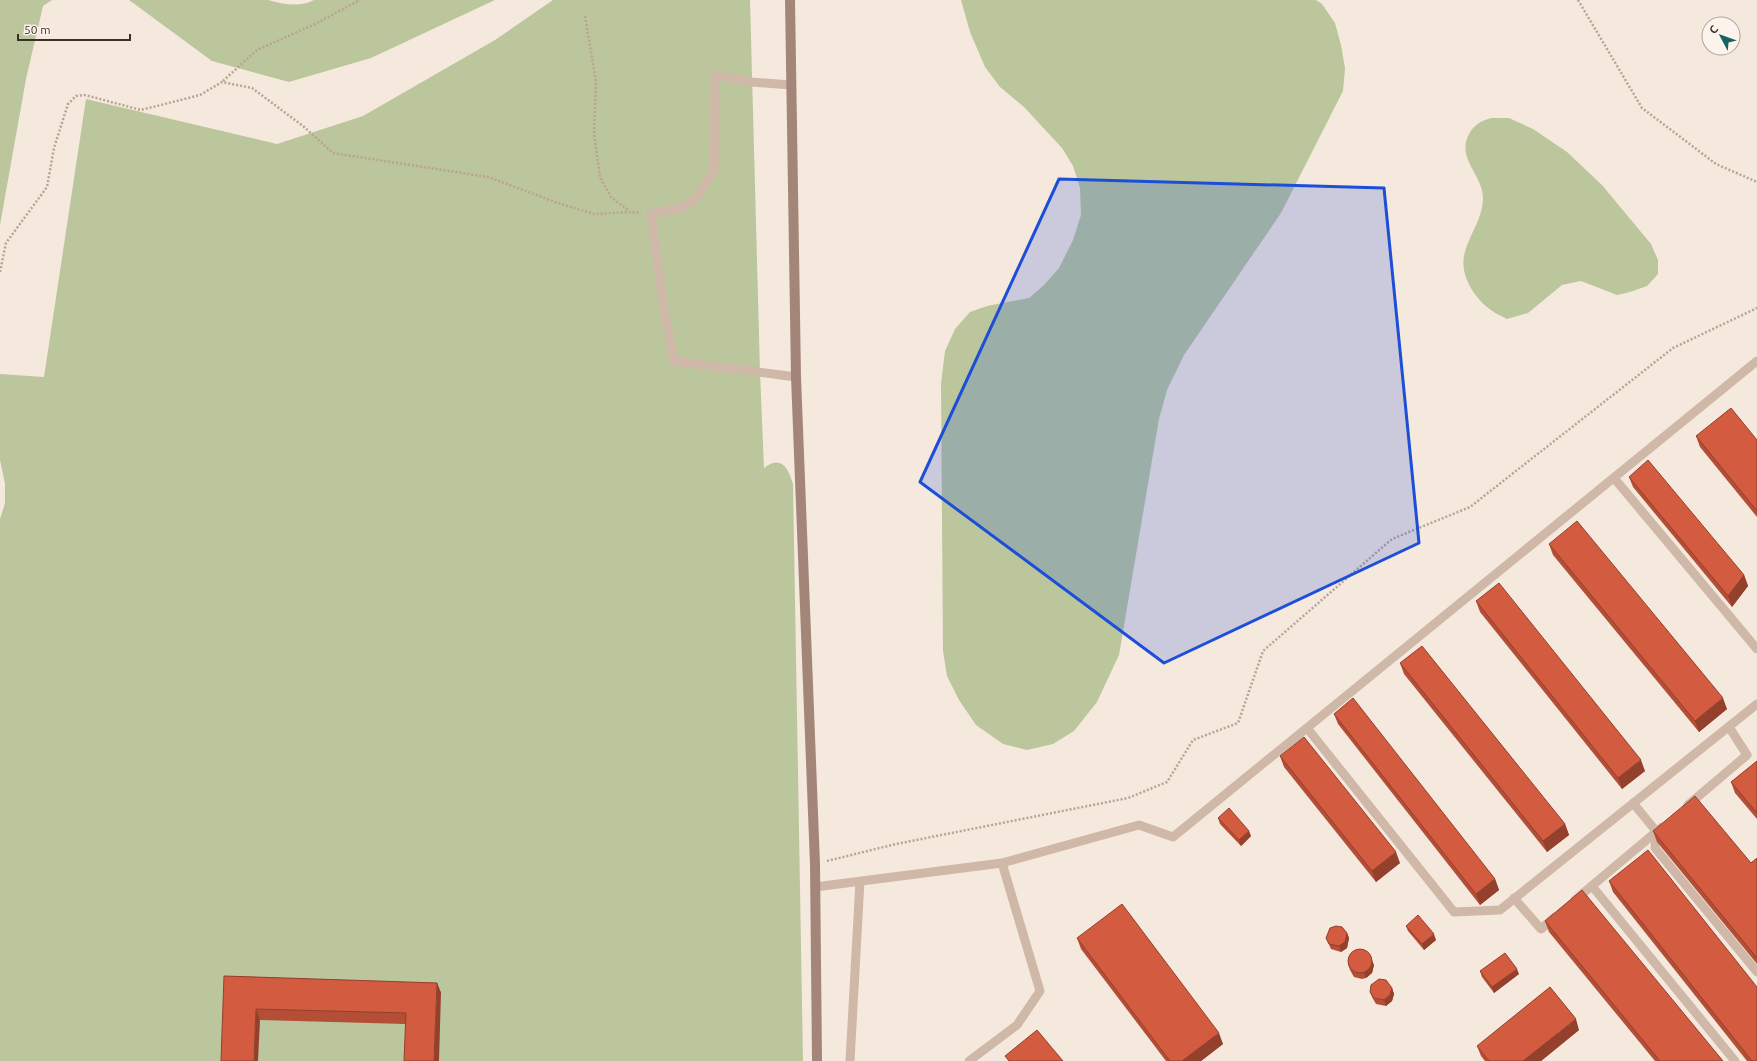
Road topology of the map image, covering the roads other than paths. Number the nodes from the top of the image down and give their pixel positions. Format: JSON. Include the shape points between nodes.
{"nodes":[{"id":1,"x":790,"y":0,"type":"edge"},
{"id":2,"x":791,"y":85,"type":"junction"},
{"id":3,"x":1757,"y":361,"type":"edge"},
{"id":4,"x":796,"y":377,"type":"junction"},
{"id":5,"x":1614,"y":478,"type":"junction"},
{"id":6,"x":1757,"y":649,"type":"edge"},
{"id":7,"x":1757,"y":704,"type":"edge"},
{"id":8,"x":1729,"y":727,"type":"junction"},
{"id":9,"x":1307,"y":728,"type":"junction"},
{"id":10,"x":1633,"y":803,"type":"junction"},
{"id":11,"x":1681,"y":811,"type":"edge"},
{"id":12,"x":1669,"y":821,"type":"edge"},
{"id":13,"x":1656,"y":831,"type":"junction"},
{"id":14,"x":1002,"y":863,"type":"junction"},
{"id":15,"x":860,"y":881,"type":"junction"},
{"id":16,"x":1592,"y":886,"type":"junction"},
{"id":17,"x":815,"y":887,"type":"junction"},
{"id":18,"x":1514,"y":898,"type":"junction"},
{"id":19,"x":1757,"y":972,"type":"edge"},
{"id":20,"x":817,"y":1061,"type":"edge"},
{"id":21,"x":850,"y":1061,"type":"edge"},
{"id":22,"x":969,"y":1061,"type":"edge"},
{"id":23,"x":1735,"y":1061,"type":"edge"}],
"edges":[{"from":1,"to":2,"type":"street"},
{"from":2,"to":4,"type":"street"},
{"from":2,"to":4,"type":"lane","via":[[751,82],[715,75],[714,170],[696,199],[680,208],[651,214],[674,361]]},
{"from":3,"to":5,"type":"lane"},
{"from":4,"to":17,"type":"street"},
{"from":5,"to":6,"type":"lane"},
{"from":5,"to":9,"type":"lane"},
{"from":7,"to":8,"type":"lane"},
{"from":8,"to":10,"type":"lane"},
{"from":8,"to":11,"type":"lane","via":[[1748,755]]},
{"from":9,"to":14,"type":"lane","via":[[1173,837],[1139,824]]},
{"from":9,"to":18,"type":"lane","via":[[1454,912],[1500,910]]},
{"from":10,"to":13,"type":"lane"},
{"from":10,"to":18,"type":"lane"},
{"from":12,"to":13,"type":"lane"},
{"from":13,"to":16,"type":"lane"},
{"from":13,"to":19,"type":"lane","via":[[1655,848]]},
{"from":14,"to":15,"type":"lane"},
{"from":14,"to":22,"type":"lane","via":[[1040,991],[1017,1025]]},
{"from":15,"to":17,"type":"lane"},
{"from":15,"to":21,"type":"lane"},
{"from":16,"to":18,"type":"lane","via":[[1541,929]]},
{"from":16,"to":23,"type":"lane"},
{"from":17,"to":20,"type":"street"}]}
